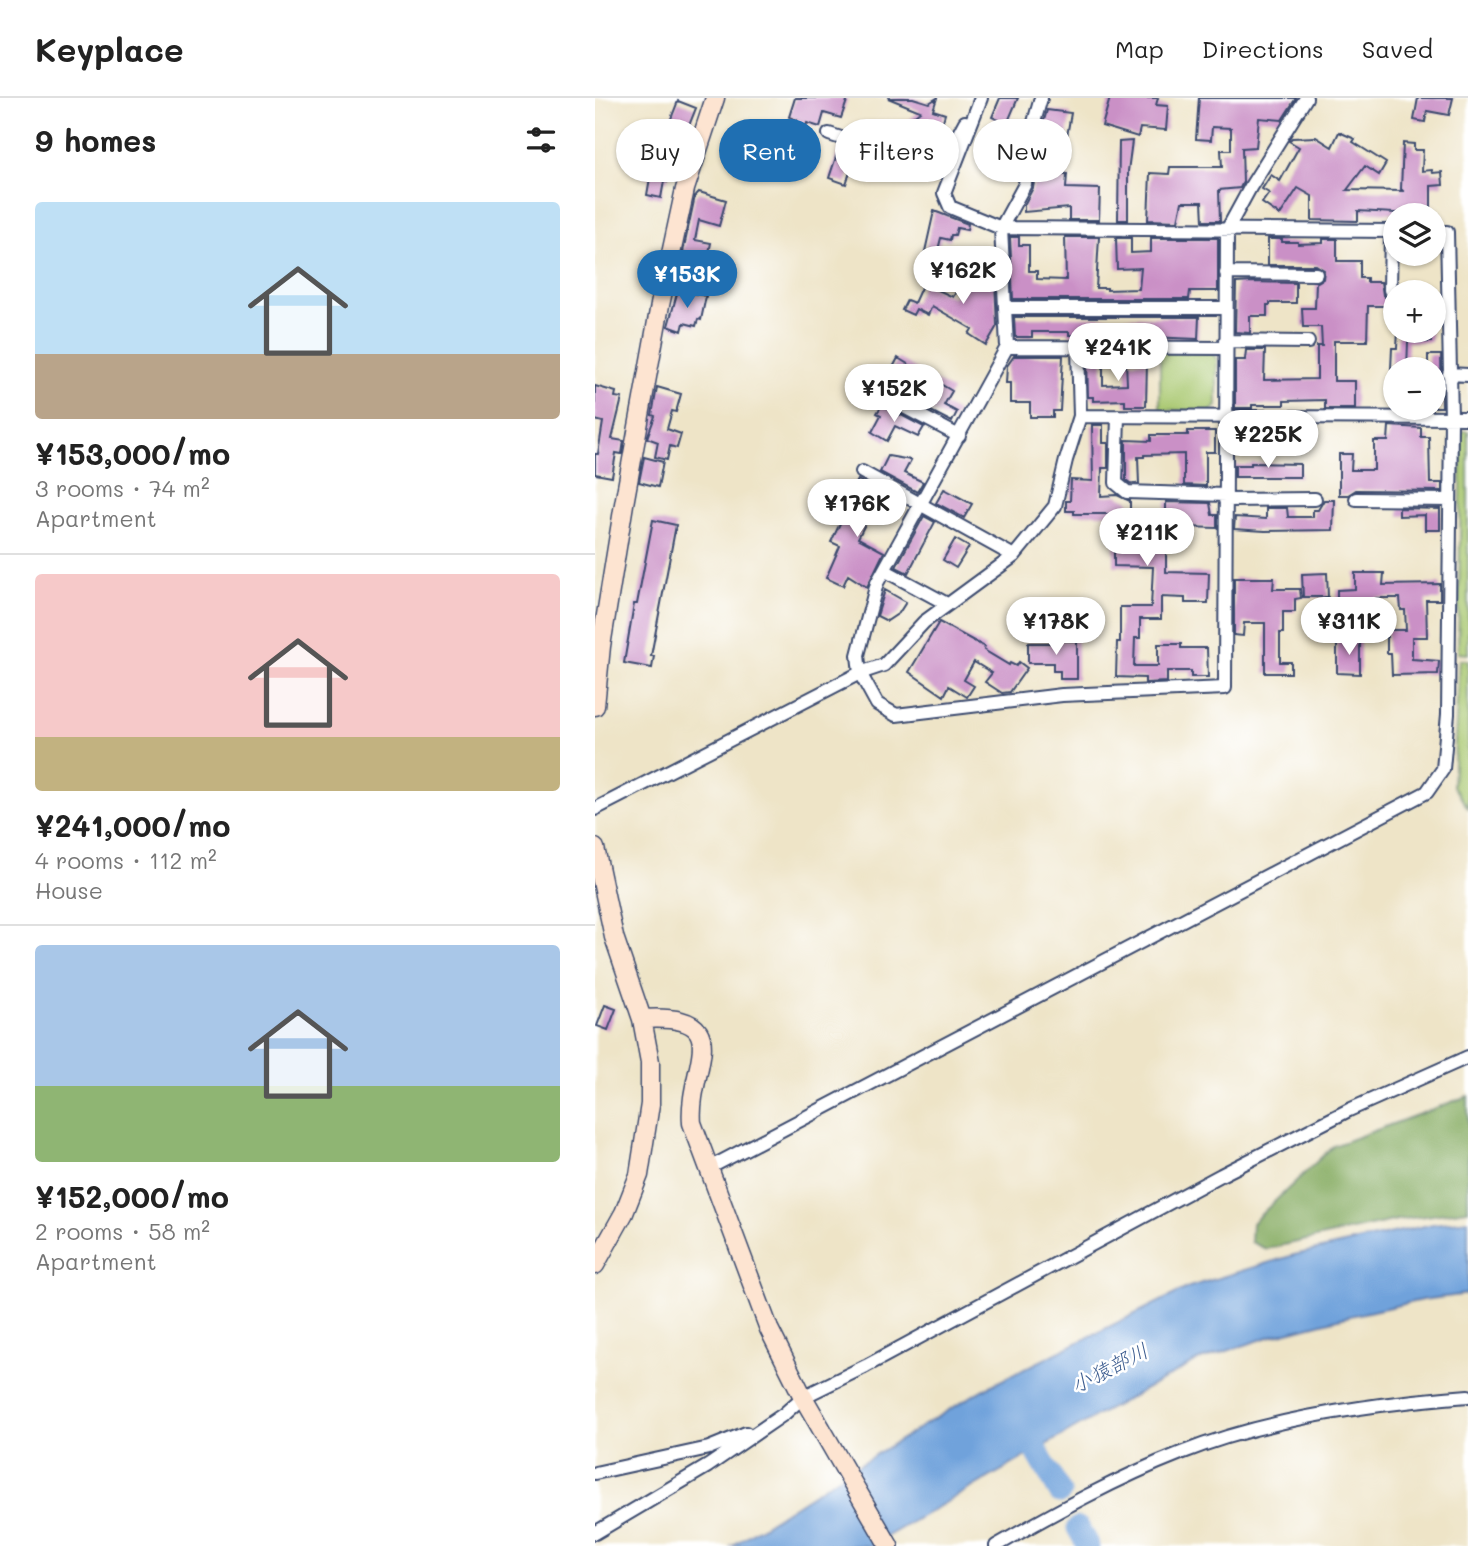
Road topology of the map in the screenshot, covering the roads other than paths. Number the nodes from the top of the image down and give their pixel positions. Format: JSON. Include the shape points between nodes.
{"nodes":[{"id":1,"x":715,"y":98,"type":"edge"},
{"id":2,"x":980,"y":98,"type":"edge"},
{"id":3,"x":1041,"y":98,"type":"edge"},
{"id":4,"x":1306,"y":98,"type":"edge"},
{"id":5,"x":829,"y":134,"type":"dead end"},
{"id":6,"x":1001,"y":228,"type":"junction"},
{"id":7,"x":1227,"y":230,"type":"junction"},
{"id":8,"x":1383,"y":231,"type":"edge"},
{"id":9,"x":1446,"y":232,"type":"edge"},
{"id":10,"x":1226,"y":273,"type":"junction"},
{"id":11,"x":1316,"y":274,"type":"dead end"},
{"id":12,"x":1225,"y":308,"type":"junction"},
{"id":13,"x":1006,"y":309,"type":"junction"},
{"id":14,"x":1308,"y":342,"type":"dead end"},
{"id":15,"x":1225,"y":344,"type":"junction"},
{"id":16,"x":1007,"y":347,"type":"junction"},
{"id":17,"x":1078,"y":347,"type":"junction"},
{"id":18,"x":1449,"y":374,"type":"junction"},
{"id":19,"x":1468,"y":375,"type":"edge"},
{"id":20,"x":883,"y":396,"type":"dead end"},
{"id":21,"x":1080,"y":416,"type":"junction"},
{"id":22,"x":1118,"y":416,"type":"junction"},
{"id":23,"x":1225,"y":418,"type":"junction"},
{"id":24,"x":1451,"y":418,"type":"junction"},
{"id":25,"x":1468,"y":418,"type":"edge"},
{"id":26,"x":959,"y":436,"type":"junction"},
{"id":27,"x":862,"y":472,"type":"dead end"},
{"id":28,"x":1225,"y":497,"type":"junction"},
{"id":29,"x":1315,"y":499,"type":"dead end"},
{"id":30,"x":1356,"y":499,"type":"dead end"},
{"id":31,"x":1450,"y":500,"type":"junction"},
{"id":32,"x":921,"y":502,"type":"junction"},
{"id":33,"x":1014,"y":555,"type":"junction"},
{"id":34,"x":884,"y":570,"type":"junction"},
{"id":35,"x":947,"y":604,"type":"junction"},
{"id":36,"x":860,"y":673,"type":"junction"},
{"id":37,"x":595,"y":706,"type":"edge"},
{"id":38,"x":595,"y":809,"type":"edge"},
{"id":39,"x":595,"y":848,"type":"edge"},
{"id":40,"x":642,"y":1019,"type":"junction"},
{"id":41,"x":1468,"y":1057,"type":"edge"},
{"id":42,"x":709,"y":1168,"type":"junction"},
{"id":43,"x":595,"y":1265,"type":"edge"},
{"id":44,"x":1468,"y":1396,"type":"edge"},
{"id":45,"x":806,"y":1402,"type":"junction"},
{"id":46,"x":766,"y":1426,"type":"junction"},
{"id":47,"x":595,"y":1473,"type":"edge"},
{"id":48,"x":595,"y":1533,"type":"edge"},
{"id":49,"x":889,"y":1546,"type":"edge"},
{"id":50,"x":996,"y":1546,"type":"edge"}],
"edges":[{"from":1,"to":37,"type":"street","via":[[685,189],[660,305],[601,646]]},
{"from":2,"to":5,"type":"street","via":[[939,171]]},
{"from":2,"to":6,"type":"street","via":[[944,193],[950,207]]},
{"from":3,"to":6,"type":"street","via":[[1030,136],[1025,184]]},
{"from":4,"to":7,"type":"street"},
{"from":6,"to":7,"type":"street"},
{"from":6,"to":13,"type":"street"},
{"from":7,"to":8,"type":"street"},
{"from":7,"to":10,"type":"street"},
{"from":9,"to":18,"type":"street"},
{"from":10,"to":11,"type":"street"},
{"from":10,"to":12,"type":"street"},
{"from":12,"to":13,"type":"street"},
{"from":12,"to":15,"type":"street"},
{"from":13,"to":16,"type":"street"},
{"from":14,"to":15,"type":"street"},
{"from":15,"to":17,"type":"street"},
{"from":15,"to":23,"type":"street"},
{"from":16,"to":17,"type":"street"},
{"from":16,"to":26,"type":"street"},
{"from":17,"to":21,"type":"street"},
{"from":18,"to":19,"type":"street"},
{"from":18,"to":24,"type":"street"},
{"from":20,"to":26,"type":"street"},
{"from":21,"to":22,"type":"street"},
{"from":21,"to":33,"type":"street","via":[[1055,506]]},
{"from":22,"to":23,"type":"street"},
{"from":22,"to":28,"type":"street","via":[[1120,488]]},
{"from":23,"to":24,"type":"street"},
{"from":23,"to":28,"type":"street"},
{"from":24,"to":25,"type":"street"},
{"from":24,"to":31,"type":"street"},
{"from":26,"to":32,"type":"street"},
{"from":27,"to":32,"type":"street"},
{"from":28,"to":29,"type":"street"},
{"from":28,"to":36,"type":"street","via":[[1225,688],[1062,695],[896,715],[877,704]]},
{"from":30,"to":31,"type":"street"},
{"from":31,"to":42,"type":"street","via":[[1448,714],[1443,769],[1427,792]]},
{"from":32,"to":33,"type":"street"},
{"from":32,"to":34,"type":"street"},
{"from":33,"to":35,"type":"street"},
{"from":34,"to":35,"type":"street"},
{"from":34,"to":36,"type":"street","via":[[858,655]]},
{"from":35,"to":36,"type":"street","via":[[884,665]]},
{"from":36,"to":38,"type":"street"},
{"from":39,"to":40,"type":"street","via":[[614,937]]},
{"from":40,"to":42,"type":"street","via":[[689,1021],[699,1033],[702,1050],[690,1105]]},
{"from":40,"to":43,"type":"street","via":[[650,1062],[650,1104],[639,1175]]},
{"from":41,"to":45,"type":"street","via":[[1220,1175]]},
{"from":42,"to":45,"type":"street","via":[[769,1329]]},
{"from":44,"to":50,"type":"street","via":[[1340,1412],[1244,1432],[1182,1452],[1101,1489]]},
{"from":45,"to":46,"type":"street"},
{"from":45,"to":49,"type":"street"},
{"from":46,"to":47,"type":"street","via":[[709,1448]]},
{"from":46,"to":48,"type":"street"}]}
